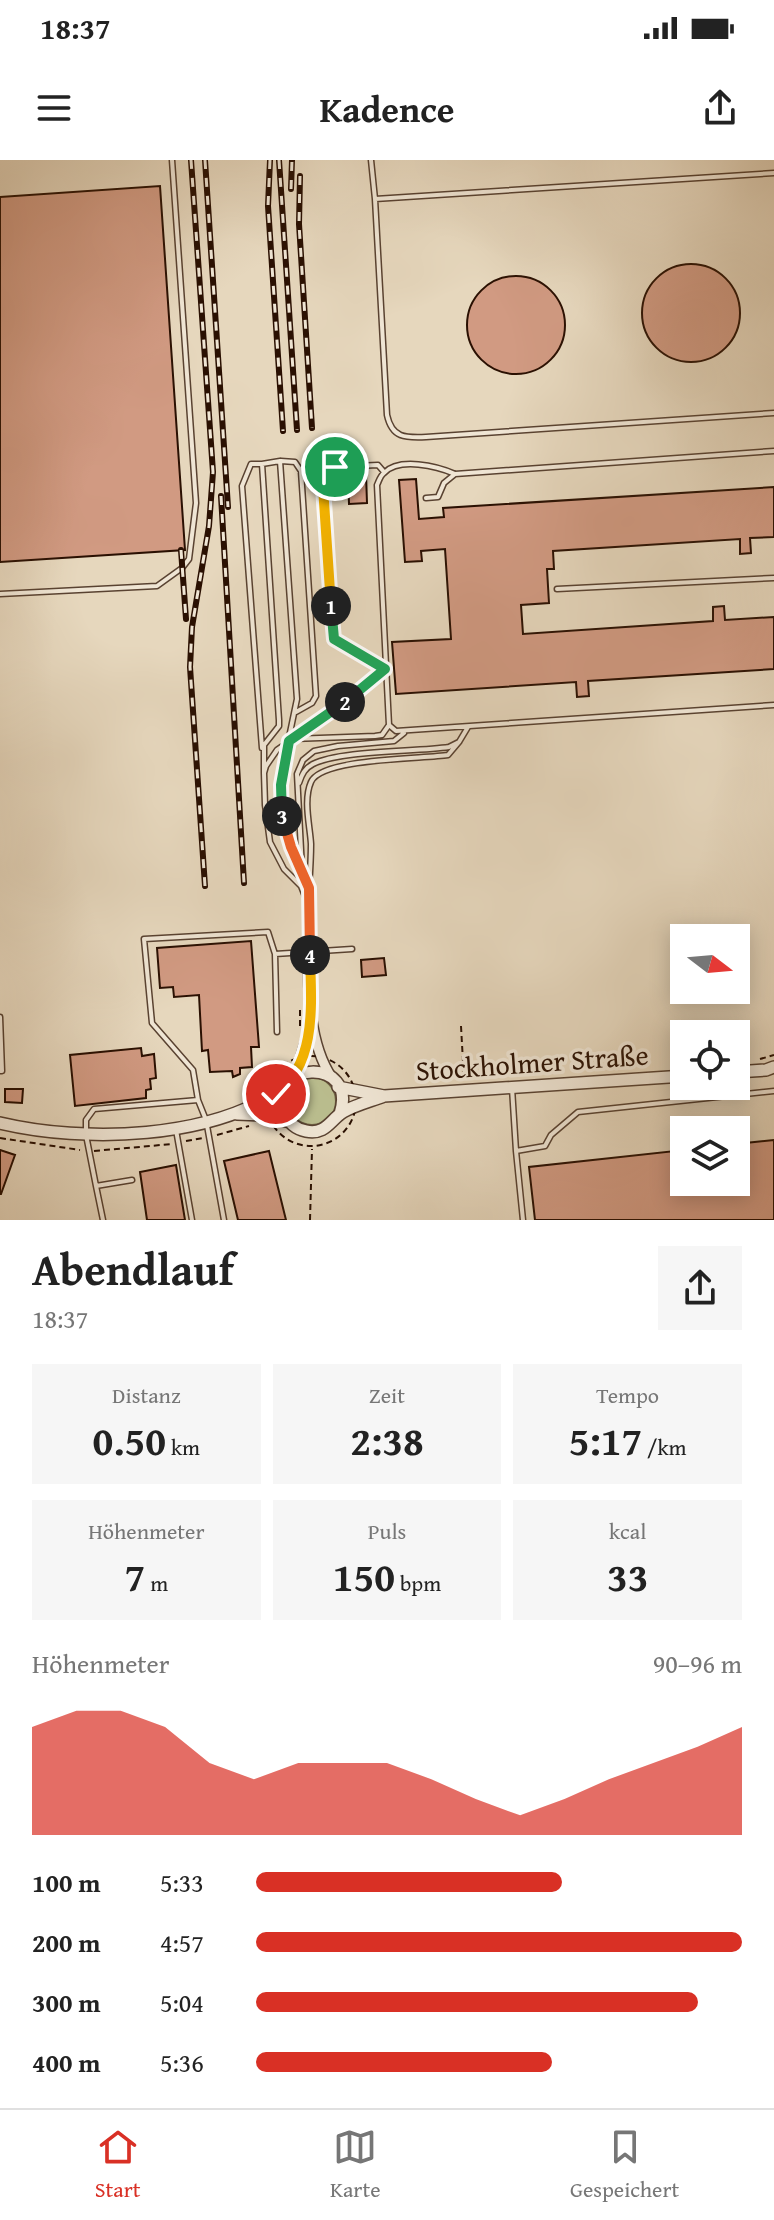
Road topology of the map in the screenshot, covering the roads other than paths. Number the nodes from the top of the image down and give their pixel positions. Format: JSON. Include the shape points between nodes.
{"nodes":[{"id":1,"x":172,"y":160,"type":"edge"},
{"id":2,"x":371,"y":160,"type":"edge"},
{"id":3,"x":774,"y":173,"type":"edge"},
{"id":4,"x":375,"y":199,"type":"junction"},
{"id":5,"x":774,"y":413,"type":"edge"},
{"id":6,"x":774,"y":451,"type":"edge"},
{"id":7,"x":280,"y":461,"type":"junction"},
{"id":8,"x":262,"y":464,"type":"junction"},
{"id":9,"x":384,"y":472,"type":"junction"},
{"id":10,"x":455,"y":474,"type":"junction"},
{"id":11,"x":426,"y":498,"type":"dead end"},
{"id":12,"x":774,"y":578,"type":"edge"},
{"id":13,"x":557,"y":589,"type":"dead end"},
{"id":14,"x":0,"y":594,"type":"edge"},
{"id":15,"x":385,"y":669,"type":"junction"},
{"id":16,"x":774,"y":705,"type":"edge"},
{"id":17,"x":296,"y":712,"type":"junction"},
{"id":18,"x":389,"y":725,"type":"junction"},
{"id":19,"x":468,"y":727,"type":"junction"},
{"id":20,"x":406,"y":731,"type":"junction"},
{"id":21,"x":290,"y":740,"type":"junction"},
{"id":22,"x":459,"y":742,"type":"junction"},
{"id":23,"x":263,"y":750,"type":"junction"},
{"id":24,"x":264,"y":773,"type":"junction"},
{"id":25,"x":297,"y":789,"type":"junction"},
{"id":26,"x":302,"y":869,"type":"junction"},
{"id":27,"x":309,"y":888,"type":"junction"},
{"id":28,"x":309,"y":906,"type":"junction"},
{"id":29,"x":352,"y":949,"type":"dead end"},
{"id":30,"x":310,"y":952,"type":"junction"},
{"id":31,"x":275,"y":954,"type":"junction"},
{"id":32,"x":0,"y":1017,"type":"edge"},
{"id":33,"x":311,"y":1024,"type":"junction"},
{"id":34,"x":277,"y":1032,"type":"dead end"},
{"id":35,"x":774,"y":1067,"type":"edge"},
{"id":36,"x":0,"y":1071,"type":"edge"},
{"id":37,"x":750,"y":1071,"type":"edge"},
{"id":38,"x":670,"y":1077,"type":"edge"},
{"id":39,"x":335,"y":1082,"type":"junction"},
{"id":40,"x":288,"y":1083,"type":"junction"},
{"id":41,"x":512,"y":1088,"type":"junction"},
{"id":42,"x":774,"y":1091,"type":"edge"},
{"id":43,"x":384,"y":1096,"type":"junction"},
{"id":44,"x":198,"y":1100,"type":"junction"},
{"id":45,"x":233,"y":1114,"type":"junction"},
{"id":46,"x":340,"y":1114,"type":"junction"},
{"id":47,"x":206,"y":1120,"type":"junction"},
{"id":48,"x":290,"y":1122,"type":"junction"},
{"id":49,"x":0,"y":1123,"type":"edge"},
{"id":50,"x":176,"y":1128,"type":"junction"},
{"id":51,"x":86,"y":1135,"type":"junction"},
{"id":52,"x":516,"y":1151,"type":"junction"},
{"id":53,"x":132,"y":1180,"type":"dead end"},
{"id":54,"x":96,"y":1186,"type":"junction"},
{"id":55,"x":103,"y":1220,"type":"edge"},
{"id":56,"x":192,"y":1220,"type":"edge"},
{"id":57,"x":224,"y":1220,"type":"edge"},
{"id":58,"x":523,"y":1220,"type":"edge"}],
"edges":[{"from":1,"to":14,"type":"lane","via":[[196,503],[189,559],[157,586]]},
{"from":2,"to":4,"type":"lane"},
{"from":3,"to":4,"type":"lane"},
{"from":4,"to":5,"type":"lane","via":[[387,415],[396,434],[426,437]]},
{"from":6,"to":10,"type":"lane"},
{"from":7,"to":8,"type":"lane"},
{"from":7,"to":17,"type":"lane"},
{"from":7,"to":17,"type":"lane","via":[[295,462],[301,471],[316,696]]},
{"from":8,"to":23,"type":"lane","via":[[279,720]]},
{"from":8,"to":23,"type":"lane","via":[[251,464],[242,486]]},
{"from":9,"to":10,"type":"lane","via":[[432,464]]},
{"from":9,"to":15,"type":"lane","via":[[377,485]]},
{"from":9,"to":15,"type":"lane","via":[[378,465],[335,467],[323,487],[334,639]]},
{"from":10,"to":11,"type":"lane","via":[[438,497]]},
{"from":12,"to":13,"type":"lane"},
{"from":15,"to":18,"type":"lane"},
{"from":15,"to":21,"type":"lane"},
{"from":16,"to":19,"type":"lane"},
{"from":17,"to":21,"type":"lane"},
{"from":18,"to":20,"type":"lane"},
{"from":18,"to":21,"type":"lane","via":[[382,735]]},
{"from":19,"to":20,"type":"lane"},
{"from":19,"to":22,"type":"lane"},
{"from":20,"to":25,"type":"lane","via":[[394,741],[314,751],[299,766]]},
{"from":21,"to":24,"type":"lane","via":[[277,750]]},
{"from":21,"to":26,"type":"lane","via":[[281,810]]},
{"from":22,"to":25,"type":"lane","via":[[324,760],[303,772]]},
{"from":22,"to":27,"type":"lane","via":[[448,755],[352,764],[315,776],[308,793]]},
{"from":23,"to":24,"type":"lane"},
{"from":24,"to":28,"type":"lane","via":[[270,842]]},
{"from":25,"to":26,"type":"lane"},
{"from":26,"to":27,"type":"lane"},
{"from":27,"to":28,"type":"lane"},
{"from":28,"to":30,"type":"street"},
{"from":29,"to":30,"type":"lane"},
{"from":30,"to":31,"type":"lane"},
{"from":30,"to":33,"type":"street"},
{"from":31,"to":34,"type":"lane"},
{"from":31,"to":44,"type":"lane","via":[[268,932],[144,939],[152,1023],[193,1070]]},
{"from":32,"to":36,"type":"lane"},
{"from":33,"to":39,"type":"street","via":[[319,1057]]},
{"from":33,"to":40,"type":"street"},
{"from":35,"to":37,"type":"street"},
{"from":38,"to":41,"type":"street","name":"Stockholmer Straße"},
{"from":39,"to":40,"type":"street","name":"Stockholmer Straße","via":[[310,1070]]},
{"from":39,"to":43,"type":"street","name":"Stockholmer Straße"},
{"from":39,"to":46,"type":"street","via":[[343,1099]]},
{"from":40,"to":45,"type":"street","name":"Stockholmer Straße"},
{"from":40,"to":48,"type":"street","via":[[282,1106]]},
{"from":41,"to":43,"type":"street","name":"Stockholmer Straße"},
{"from":41,"to":52,"type":"lane"},
{"from":42,"to":52,"type":"lane","via":[[578,1112],[545,1146]]},
{"from":43,"to":46,"type":"street","name":"Stockholmer Straße"},
{"from":44,"to":47,"type":"lane"},
{"from":44,"to":51,"type":"lane","via":[[94,1109],[86,1120]]},
{"from":45,"to":47,"type":"street","name":"Stockholmer Straße"},
{"from":45,"to":48,"type":"street","name":"Stockholmer Straße"},
{"from":46,"to":48,"type":"street","name":"Stockholmer Straße","via":[[317,1131]]},
{"from":47,"to":50,"type":"street","name":"Stockholmer Straße"},
{"from":47,"to":57,"type":"lane"},
{"from":49,"to":51,"type":"street","name":"Stockholmer Straße"},
{"from":50,"to":51,"type":"street","name":"Stockholmer Straße"},
{"from":50,"to":56,"type":"lane"},
{"from":51,"to":54,"type":"lane"},
{"from":52,"to":58,"type":"lane"},
{"from":53,"to":54,"type":"lane"},
{"from":54,"to":55,"type":"lane"}]}
